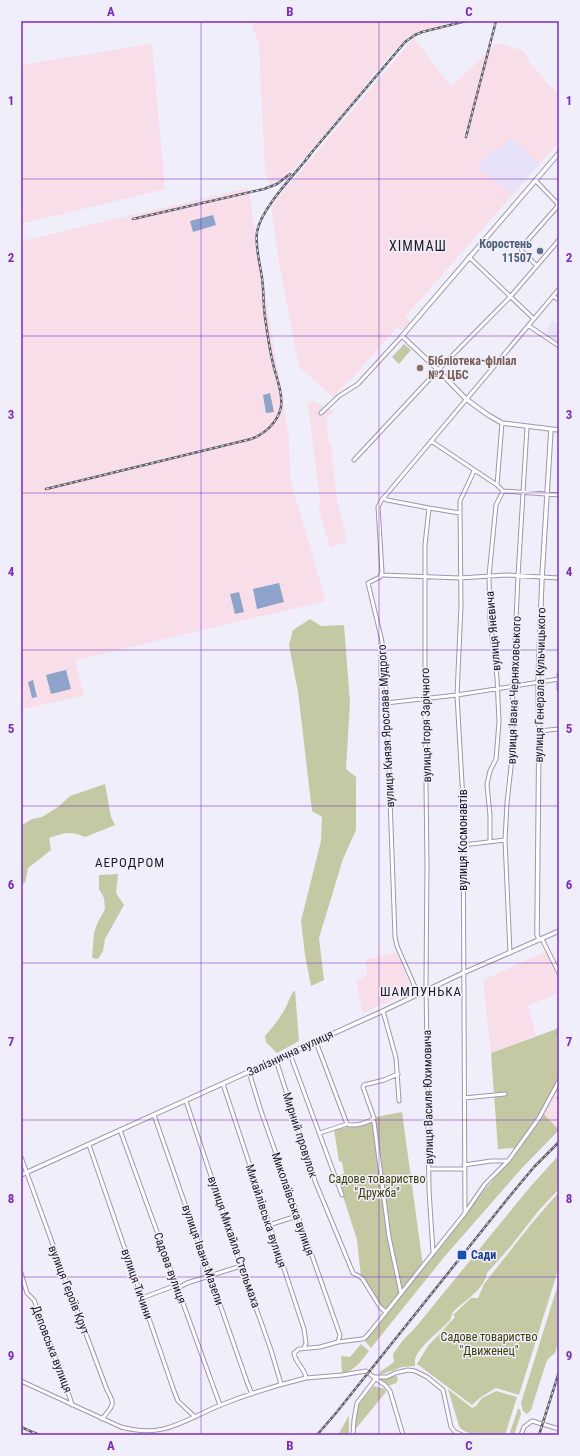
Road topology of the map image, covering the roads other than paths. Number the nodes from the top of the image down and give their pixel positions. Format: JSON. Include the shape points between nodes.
{"nodes":[{"id":1,"x":559,"y":153,"type":"edge"},
{"id":2,"x":555,"y":158,"type":"junction"},
{"id":3,"x":559,"y":161,"type":"edge"},
{"id":4,"x":535,"y":180,"type":"junction"},
{"id":5,"x":559,"y":240,"type":"edge"},
{"id":6,"x":469,"y":257,"type":"junction"},
{"id":7,"x":536,"y":265,"type":"junction"},
{"id":8,"x":559,"y":289,"type":"edge"},
{"id":9,"x":511,"y":296,"type":"junction"},
{"id":10,"x":553,"y":296,"type":"junction"},
{"id":11,"x":559,"y":300,"type":"edge"},
{"id":12,"x":534,"y":319,"type":"junction"},
{"id":13,"x":529,"y":326,"type":"junction"},
{"id":14,"x":402,"y":336,"type":"junction"},
{"id":15,"x":559,"y":346,"type":"edge"},
{"id":16,"x":438,"y":370,"type":"junction"},
{"id":17,"x":466,"y":399,"type":"junction"},
{"id":18,"x":321,"y":413,"type":"dead end"},
{"id":19,"x":502,"y":423,"type":"junction"},
{"id":20,"x":527,"y":427,"type":"junction"},
{"id":21,"x":551,"y":429,"type":"junction"},
{"id":22,"x":559,"y":430,"type":"edge"},
{"id":23,"x":431,"y":440,"type":"junction"},
{"id":24,"x":354,"y":460,"type":"dead end"},
{"id":25,"x":474,"y":471,"type":"junction"},
{"id":26,"x":497,"y":485,"type":"junction"},
{"id":27,"x":503,"y":491,"type":"junction"},
{"id":28,"x":523,"y":493,"type":"junction"},
{"id":29,"x":548,"y":494,"type":"junction"},
{"id":30,"x":559,"y":495,"type":"edge"},
{"id":31,"x":383,"y":498,"type":"junction"},
{"id":32,"x":429,"y":508,"type":"junction"},
{"id":33,"x":460,"y":513,"type":"junction"},
{"id":34,"x":382,"y":575,"type":"junction"},
{"id":35,"x":490,"y":576,"type":"junction"},
{"id":36,"x":518,"y":576,"type":"junction"},
{"id":37,"x":425,"y":577,"type":"junction"},
{"id":38,"x":542,"y":577,"type":"junction"},
{"id":39,"x":460,"y":578,"type":"junction"},
{"id":40,"x":559,"y":578,"type":"edge"},
{"id":41,"x":559,"y":675,"type":"edge"},
{"id":42,"x":559,"y":679,"type":"edge"},
{"id":43,"x":538,"y":682,"type":"junction"},
{"id":44,"x":513,"y":686,"type":"junction"},
{"id":45,"x":498,"y":689,"type":"junction"},
{"id":46,"x":559,"y":689,"type":"edge"},
{"id":47,"x":457,"y":695,"type":"junction"},
{"id":48,"x":425,"y":699,"type":"junction"},
{"id":49,"x":386,"y":703,"type":"junction"},
{"id":50,"x":559,"y":729,"type":"edge"},
{"id":51,"x":539,"y":732,"type":"junction"},
{"id":52,"x":505,"y":840,"type":"junction"},
{"id":53,"x":490,"y":842,"type":"junction"},
{"id":54,"x":463,"y":845,"type":"junction"},
{"id":55,"x":559,"y":931,"type":"edge"},
{"id":56,"x":540,"y":940,"type":"junction"},
{"id":57,"x":510,"y":953,"type":"junction"},
{"id":58,"x":463,"y":973,"type":"junction"},
{"id":59,"x":559,"y":973,"type":"edge"},
{"id":60,"x":427,"y":990,"type":"junction"},
{"id":61,"x":418,"y":994,"type":"junction"},
{"id":62,"x":383,"y":1011,"type":"junction"},
{"id":63,"x":559,"y":1030,"type":"edge"},
{"id":64,"x":559,"y":1034,"type":"edge"},
{"id":65,"x":316,"y":1042,"type":"junction"},
{"id":66,"x":290,"y":1054,"type":"junction"},
{"id":67,"x":276,"y":1060,"type":"junction"},
{"id":68,"x":249,"y":1072,"type":"junction"},
{"id":69,"x":398,"y":1074,"type":"junction"},
{"id":70,"x":559,"y":1081,"type":"edge"},
{"id":71,"x":223,"y":1084,"type":"junction"},
{"id":72,"x":505,"y":1094,"type":"dead end"},
{"id":73,"x":464,"y":1098,"type":"junction"},
{"id":74,"x":186,"y":1101,"type":"junction"},
{"id":75,"x":399,"y":1101,"type":"dead end"},
{"id":76,"x":154,"y":1115,"type":"junction"},
{"id":77,"x":372,"y":1120,"type":"junction"},
{"id":78,"x":347,"y":1124,"type":"junction"},
{"id":79,"x":120,"y":1130,"type":"junction"},
{"id":80,"x":320,"y":1133,"type":"junction"},
{"id":81,"x":89,"y":1145,"type":"junction"},
{"id":82,"x":21,"y":1157,"type":"edge"},
{"id":83,"x":508,"y":1161,"type":"junction"},
{"id":84,"x":464,"y":1165,"type":"junction"},
{"id":85,"x":429,"y":1169,"type":"junction"},
{"id":86,"x":464,"y":1169,"type":"junction"},
{"id":87,"x":26,"y":1173,"type":"junction"},
{"id":88,"x":21,"y":1175,"type":"edge"},
{"id":89,"x":342,"y":1195,"type":"dead end"},
{"id":90,"x":465,"y":1213,"type":"junction"},
{"id":91,"x":297,"y":1216,"type":"junction"},
{"id":92,"x":269,"y":1225,"type":"junction"},
{"id":93,"x":433,"y":1252,"type":"junction"},
{"id":94,"x":241,"y":1266,"type":"junction"},
{"id":95,"x":21,"y":1273,"type":"edge"},
{"id":96,"x":210,"y":1276,"type":"junction"},
{"id":97,"x":178,"y":1287,"type":"junction"},
{"id":98,"x":401,"y":1293,"type":"junction"},
{"id":99,"x":142,"y":1298,"type":"junction"},
{"id":100,"x":386,"y":1312,"type":"junction"},
{"id":101,"x":338,"y":1342,"type":"junction"},
{"id":102,"x":304,"y":1348,"type":"junction"},
{"id":103,"x":306,"y":1378,"type":"junction"},
{"id":104,"x":375,"y":1378,"type":"junction"},
{"id":105,"x":21,"y":1381,"type":"edge"},
{"id":106,"x":281,"y":1384,"type":"junction"},
{"id":107,"x":252,"y":1394,"type":"junction"},
{"id":108,"x":72,"y":1405,"type":"junction"},
{"id":109,"x":220,"y":1405,"type":"junction"},
{"id":110,"x":195,"y":1417,"type":"junction"},
{"id":111,"x":102,"y":1419,"type":"junction"},
{"id":112,"x":559,"y":1429,"type":"edge"},
{"id":113,"x":353,"y":1435,"type":"edge"},
{"id":114,"x":403,"y":1435,"type":"edge"},
{"id":115,"x":462,"y":1435,"type":"edge"},
{"id":116,"x":521,"y":1435,"type":"edge"}],
"edges":[{"from":1,"to":2,"type":"street"},
{"from":2,"to":3,"type":"street"},
{"from":2,"to":4,"type":"street"},
{"from":4,"to":6,"type":"street"},
{"from":4,"to":7,"type":"street","via":[[558,204],[521,248]]},
{"from":5,"to":7,"type":"street"},
{"from":6,"to":9,"type":"street"},
{"from":6,"to":14,"type":"street"},
{"from":7,"to":9,"type":"street"},
{"from":8,"to":10,"type":"street"},
{"from":9,"to":12,"type":"street"},
{"from":9,"to":16,"type":"street"},
{"from":10,"to":11,"type":"street"},
{"from":10,"to":12,"type":"street"},
{"from":12,"to":13,"type":"street"},
{"from":13,"to":15,"type":"street"},
{"from":13,"to":17,"type":"street"},
{"from":14,"to":16,"type":"street"},
{"from":14,"to":18,"type":"street","via":[[358,384],[339,396]]},
{"from":16,"to":17,"type":"street"},
{"from":16,"to":24,"type":"street"},
{"from":17,"to":19,"type":"street"},
{"from":17,"to":23,"type":"street"},
{"from":19,"to":20,"type":"street"},
{"from":19,"to":26,"type":"street"},
{"from":20,"to":21,"type":"street"},
{"from":20,"to":28,"type":"street","name":"вулиця Івана Черняховського"},
{"from":21,"to":22,"type":"street"},
{"from":21,"to":29,"type":"street","name":"вулиця Генерала Кульчицького"},
{"from":23,"to":25,"type":"street"},
{"from":23,"to":31,"type":"street"},
{"from":25,"to":26,"type":"street"},
{"from":25,"to":33,"type":"street","name":"вулиця Космонавтів","via":[[460,501]]},
{"from":26,"to":27,"type":"street"},
{"from":27,"to":28,"type":"street"},
{"from":27,"to":35,"type":"street","name":"вулиця Яневича","via":[[496,505]]},
{"from":28,"to":29,"type":"street"},
{"from":28,"to":36,"type":"street","name":"вулиця Івана Черняховського"},
{"from":29,"to":30,"type":"street"},
{"from":29,"to":38,"type":"street","name":"вулиця Генерала Кульчицького"},
{"from":31,"to":32,"type":"street"},
{"from":31,"to":34,"type":"street","via":[[378,511]]},
{"from":32,"to":33,"type":"street"},
{"from":32,"to":37,"type":"street","name":"вулиця Ігоря Зарічного"},
{"from":33,"to":39,"type":"street","name":"вулиця Космонавтів"},
{"from":34,"to":37,"type":"street"},
{"from":34,"to":49,"type":"street","name":"вулиця Князя Ярослава Мудрого","via":[[368,583],[384,648]]},
{"from":35,"to":36,"type":"street"},
{"from":35,"to":39,"type":"street"},
{"from":35,"to":45,"type":"street","name":"вулиця Яневича","via":[[490,619]]},
{"from":36,"to":38,"type":"street"},
{"from":36,"to":44,"type":"street","name":"вулиця Івана Черняховського"},
{"from":37,"to":39,"type":"street"},
{"from":37,"to":48,"type":"street","name":"вулиця Ігоря Зарічного"},
{"from":38,"to":40,"type":"street"},
{"from":38,"to":43,"type":"street","name":"вулиця Генерала Кульчицького"},
{"from":39,"to":47,"type":"street","name":"вулиця Космонавтів","via":[[461,629]]},
{"from":41,"to":42,"type":"street"},
{"from":42,"to":43,"type":"street"},
{"from":42,"to":46,"type":"street"},
{"from":43,"to":44,"type":"street"},
{"from":43,"to":51,"type":"street","name":"вулиця Генерала Кульчицького"},
{"from":44,"to":45,"type":"street"},
{"from":44,"to":52,"type":"street","name":"вулиця Івана Черняховського","via":[[512,767]]},
{"from":45,"to":47,"type":"street"},
{"from":45,"to":53,"type":"street","name":"вулиця Яневича","via":[[496,759],[487,784]]},
{"from":47,"to":48,"type":"street"},
{"from":47,"to":54,"type":"street","name":"вулиця Космонавтів"},
{"from":48,"to":49,"type":"street"},
{"from":48,"to":60,"type":"street","name":"вулиця Ігоря Зарічного"},
{"from":49,"to":61,"type":"street","name":"вулиця Князя Ярослава Мудрого","via":[[395,937]]},
{"from":50,"to":51,"type":"street"},
{"from":51,"to":56,"type":"street","name":"вулиця Генерала Кульчицького","via":[[537,934]]},
{"from":52,"to":53,"type":"street"},
{"from":52,"to":57,"type":"street","name":"вулиця Івана Черняховського"},
{"from":53,"to":54,"type":"street"},
{"from":54,"to":58,"type":"street","name":"вулиця Космонавтів"},
{"from":55,"to":56,"type":"street","name":"Залізнична вулиця"},
{"from":56,"to":57,"type":"street","name":"Залізнична вулиця"},
{"from":56,"to":59,"type":"street"},
{"from":57,"to":58,"type":"street","name":"Залізнична вулиця"},
{"from":58,"to":60,"type":"street","name":"Залізнична вулиця"},
{"from":58,"to":73,"type":"street","name":"вулиця Космонавтів"},
{"from":60,"to":61,"type":"street","name":"Залізнична вулиця"},
{"from":60,"to":85,"type":"street","name":"вулиця Василя Юхимовича"},
{"from":61,"to":62,"type":"street","name":"Залізнична вулиця"},
{"from":62,"to":65,"type":"street","name":"Залізнична вулиця"},
{"from":62,"to":69,"type":"street"},
{"from":63,"to":64,"type":"street"},
{"from":65,"to":66,"type":"street","name":"Залізнична вулиця"},
{"from":65,"to":78,"type":"street"},
{"from":66,"to":67,"type":"street","name":"Залізнична вулиця"},
{"from":66,"to":80,"type":"street"},
{"from":67,"to":68,"type":"street","name":"Залізнична вулиця"},
{"from":67,"to":100,"type":"street","name":"Мирний провулок","via":[[315,1181],[353,1273],[362,1278],[380,1307]]},
{"from":68,"to":71,"type":"street","name":"Залізнична вулиця"},
{"from":68,"to":91,"type":"street","name":"Миколаївська вулиця"},
{"from":69,"to":75,"type":"street"},
{"from":69,"to":77,"type":"street","via":[[364,1086],[374,1115]]},
{"from":70,"to":83,"type":"street","via":[[539,1118]]},
{"from":71,"to":74,"type":"street","name":"Залізнична вулиця"},
{"from":71,"to":92,"type":"street","name":"Михайлівська вулиця"},
{"from":72,"to":73,"type":"street"},
{"from":73,"to":84,"type":"street","name":"вулиця Космонавтів"},
{"from":74,"to":76,"type":"street","name":"Залізнична вулиця"},
{"from":74,"to":94,"type":"street","name":"вулиця Михайла Стельмаха"},
{"from":76,"to":79,"type":"street","name":"Залізнична вулиця"},
{"from":76,"to":96,"type":"street","name":"вулиця Івана Мазепи"},
{"from":77,"to":78,"type":"street","via":[[354,1125]]},
{"from":77,"to":98,"type":"street","via":[[389,1237]]},
{"from":78,"to":80,"type":"street"},
{"from":79,"to":81,"type":"street","name":"Залізнична вулиця"},
{"from":79,"to":97,"type":"street","name":"Садова вулиця"},
{"from":80,"to":89,"type":"street"},
{"from":81,"to":87,"type":"street","name":"Залізнична вулиця"},
{"from":81,"to":99,"type":"street","name":"вулиця Тичини"},
{"from":82,"to":87,"type":"street","name":"вулиця Героїв Крут"},
{"from":83,"to":84,"type":"street"},
{"from":83,"to":90,"type":"street","via":[[485,1184]]},
{"from":84,"to":86,"type":"street","name":"вулиця Космонавтів"},
{"from":85,"to":86,"type":"street"},
{"from":85,"to":93,"type":"street","name":"вулиця Василя Юхимовича"},
{"from":86,"to":90,"type":"street","name":"вулиця Космонавтів"},
{"from":87,"to":88,"type":"street","name":"Залізнична вулиця"},
{"from":87,"to":111,"type":"street","name":"вулиця Героїв Крут","via":[[104,1382],[113,1399],[112,1406]]},
{"from":90,"to":93,"type":"street"},
{"from":91,"to":92,"type":"street"},
{"from":91,"to":101,"type":"street","name":"Миколаївська вулиця","via":[[340,1335]]},
{"from":92,"to":102,"type":"street","name":"Михайлівська вулиця","via":[[304,1329]]},
{"from":93,"to":98,"type":"street"},
{"from":94,"to":96,"type":"street"},
{"from":94,"to":106,"type":"street","name":"вулиця Михайла Стельмаха"},
{"from":95,"to":108,"type":"street","name":"Деповська вулиця","via":[[26,1293],[34,1300]]},
{"from":96,"to":97,"type":"street"},
{"from":96,"to":107,"type":"street","name":"вулиця Івана Мазепи"},
{"from":97,"to":99,"type":"street","via":[[174,1286]]},
{"from":97,"to":109,"type":"street","name":"Садова вулиця"},
{"from":98,"to":100,"type":"street"},
{"from":99,"to":110,"type":"street","name":"вулиця Тичини","via":[[178,1401]]},
{"from":100,"to":101,"type":"street","via":[[365,1338]]},
{"from":101,"to":102,"type":"street"},
{"from":102,"to":103,"type":"street","via":[[294,1353],[305,1371]]},
{"from":103,"to":104,"type":"street","via":[[363,1371]]},
{"from":103,"to":106,"type":"street"},
{"from":104,"to":113,"type":"street","via":[[357,1403]]},
{"from":104,"to":114,"type":"street","via":[[390,1392]]},
{"from":104,"to":115,"type":"street","via":[[408,1370],[427,1377],[443,1390],[451,1427],[454,1432]]},
{"from":105,"to":108,"type":"street"},
{"from":106,"to":107,"type":"street"},
{"from":107,"to":109,"type":"street"},
{"from":108,"to":111,"type":"street"},
{"from":109,"to":110,"type":"street"},
{"from":110,"to":111,"type":"street","via":[[157,1431],[128,1428]]},
{"from":112,"to":116,"type":"street","via":[[532,1421],[524,1427]]}]}
